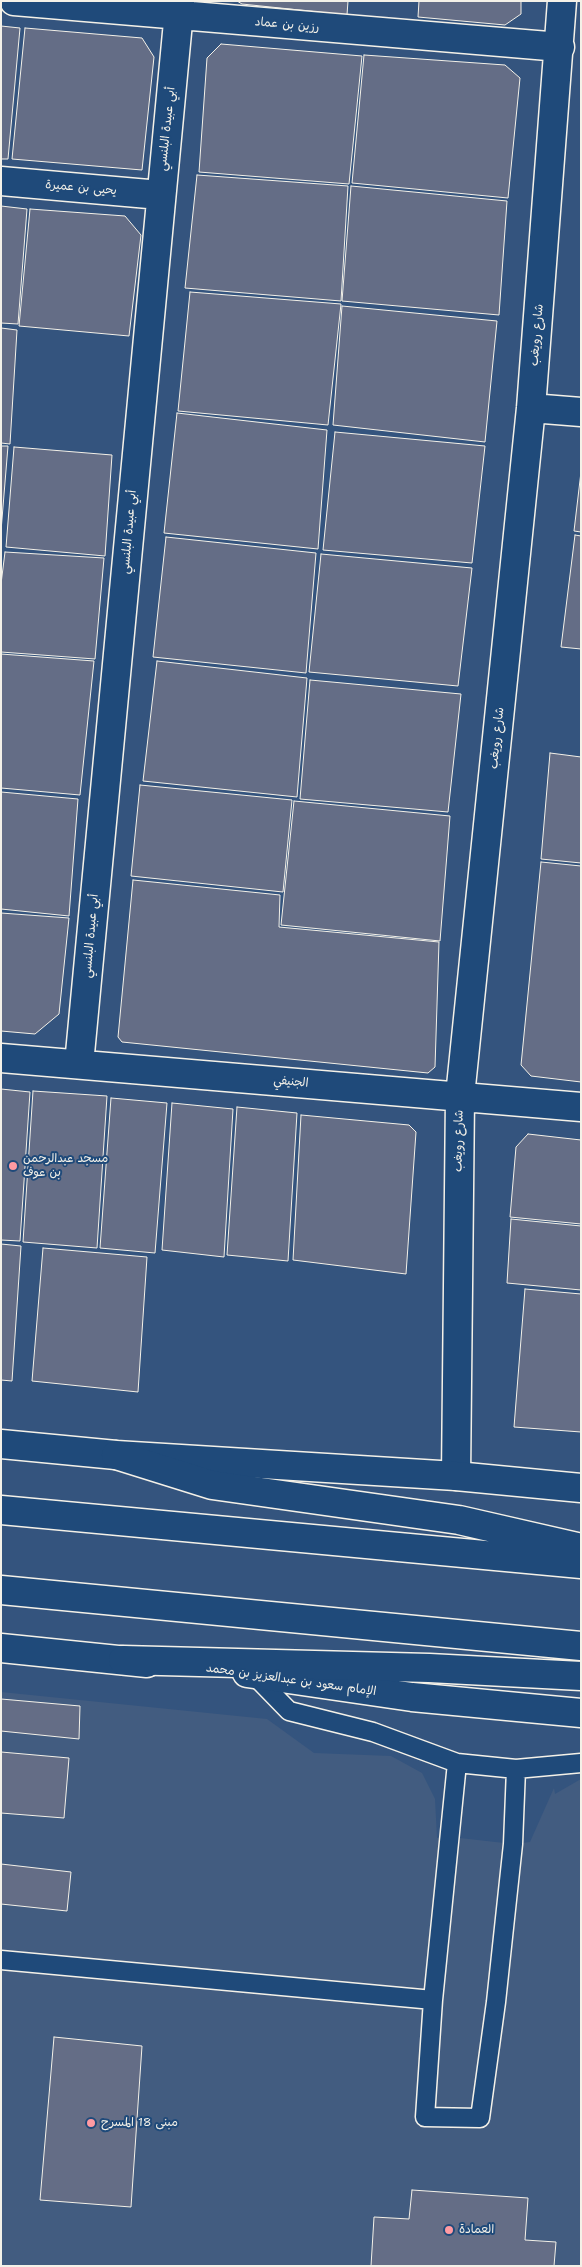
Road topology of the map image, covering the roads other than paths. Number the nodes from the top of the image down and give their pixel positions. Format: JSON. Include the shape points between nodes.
{"nodes":[{"id":1,"x":14,"y":1,"type":"edge"},
{"id":2,"x":562,"y":1,"type":"edge"},
{"id":3,"x":179,"y":8,"type":"edge"},
{"id":4,"x":560,"y":47,"type":"junction"},
{"id":5,"x":1,"y":181,"type":"edge"},
{"id":6,"x":160,"y":195,"type":"junction"},
{"id":7,"x":531,"y":408,"type":"junction"},
{"id":8,"x":581,"y":412,"type":"edge"},
{"id":9,"x":1,"y":1058,"type":"edge"},
{"id":10,"x":80,"y":1064,"type":"junction"},
{"id":11,"x":460,"y":1096,"type":"junction"},
{"id":12,"x":581,"y":1107,"type":"edge"},
{"id":13,"x":1,"y":1444,"type":"edge"},
{"id":14,"x":116,"y":1455,"type":"junction"},
{"id":15,"x":456,"y":1476,"type":"junction"},
{"id":16,"x":581,"y":1488,"type":"edge"},
{"id":17,"x":1,"y":1510,"type":"edge"},
{"id":18,"x":581,"y":1548,"type":"edge"},
{"id":19,"x":581,"y":1564,"type":"edge"},
{"id":20,"x":1,"y":1590,"type":"edge"},
{"id":21,"x":581,"y":1646,"type":"edge"},
{"id":22,"x":1,"y":1648,"type":"edge"},
{"id":23,"x":123,"y":1660,"type":"junction"},
{"id":24,"x":253,"y":1673,"type":"junction"},
{"id":25,"x":581,"y":1676,"type":"edge"},
{"id":26,"x":581,"y":1713,"type":"edge"},
{"id":27,"x":458,"y":1763,"type":"junction"},
{"id":28,"x":581,"y":1763,"type":"edge"},
{"id":29,"x":516,"y":1769,"type":"junction"},
{"id":30,"x":1,"y":1960,"type":"edge"},
{"id":31,"x":433,"y":2000,"type":"junction"}],
"edges":[{"from":1,"to":3,"type":"street","name":"رزين بن عماد"},
{"from":2,"to":4,"type":"street","name":"شارع رويغب"},
{"from":3,"to":4,"type":"street","name":"رزين بن عماد"},
{"from":3,"to":6,"type":"street","name":"أبي عبيدة البلنسي"},
{"from":4,"to":7,"type":"street","name":"شارع رويغب"},
{"from":5,"to":6,"type":"street","name":"يحيى بن عميرة"},
{"from":6,"to":10,"type":"street","name":"أبي عبيدة البلنسي"},
{"from":7,"to":8,"type":"street"},
{"from":7,"to":11,"type":"street","name":"شارع رويغب"},
{"from":9,"to":10,"type":"street","name":"الجنيفي"},
{"from":10,"to":11,"type":"street","name":"الجنيفي"},
{"from":11,"to":12,"type":"street","name":"الجنيفي"},
{"from":11,"to":15,"type":"street","name":"شارع رويغب"},
{"from":13,"to":14,"type":"street"},
{"from":14,"to":15,"type":"street"},
{"from":14,"to":18,"type":"street","via":[[212,1485],[459,1520]]},
{"from":15,"to":16,"type":"street"},
{"from":17,"to":19,"type":"street"},
{"from":20,"to":21,"type":"street"},
{"from":22,"to":23,"type":"street","name":"الإمام سعود بن عبدالعزيز بن محمد"},
{"from":23,"to":24,"type":"street","name":"الإمام سعود بن عبدالعزيز بن محمد"},
{"from":23,"to":25,"type":"street","via":[[429,1668]]},
{"from":24,"to":26,"type":"street","name":"الإمام سعود بن عبدالعزيز بن محمد","via":[[412,1697]]},
{"from":24,"to":27,"type":"lane","via":[[289,1711],[373,1732]]},
{"from":27,"to":29,"type":"lane"},
{"from":27,"to":31,"type":"lane"},
{"from":28,"to":29,"type":"lane"},
{"from":29,"to":31,"type":"lane","via":[[512,1854],[480,2118],[425,2117]]},
{"from":30,"to":31,"type":"lane"}]}
